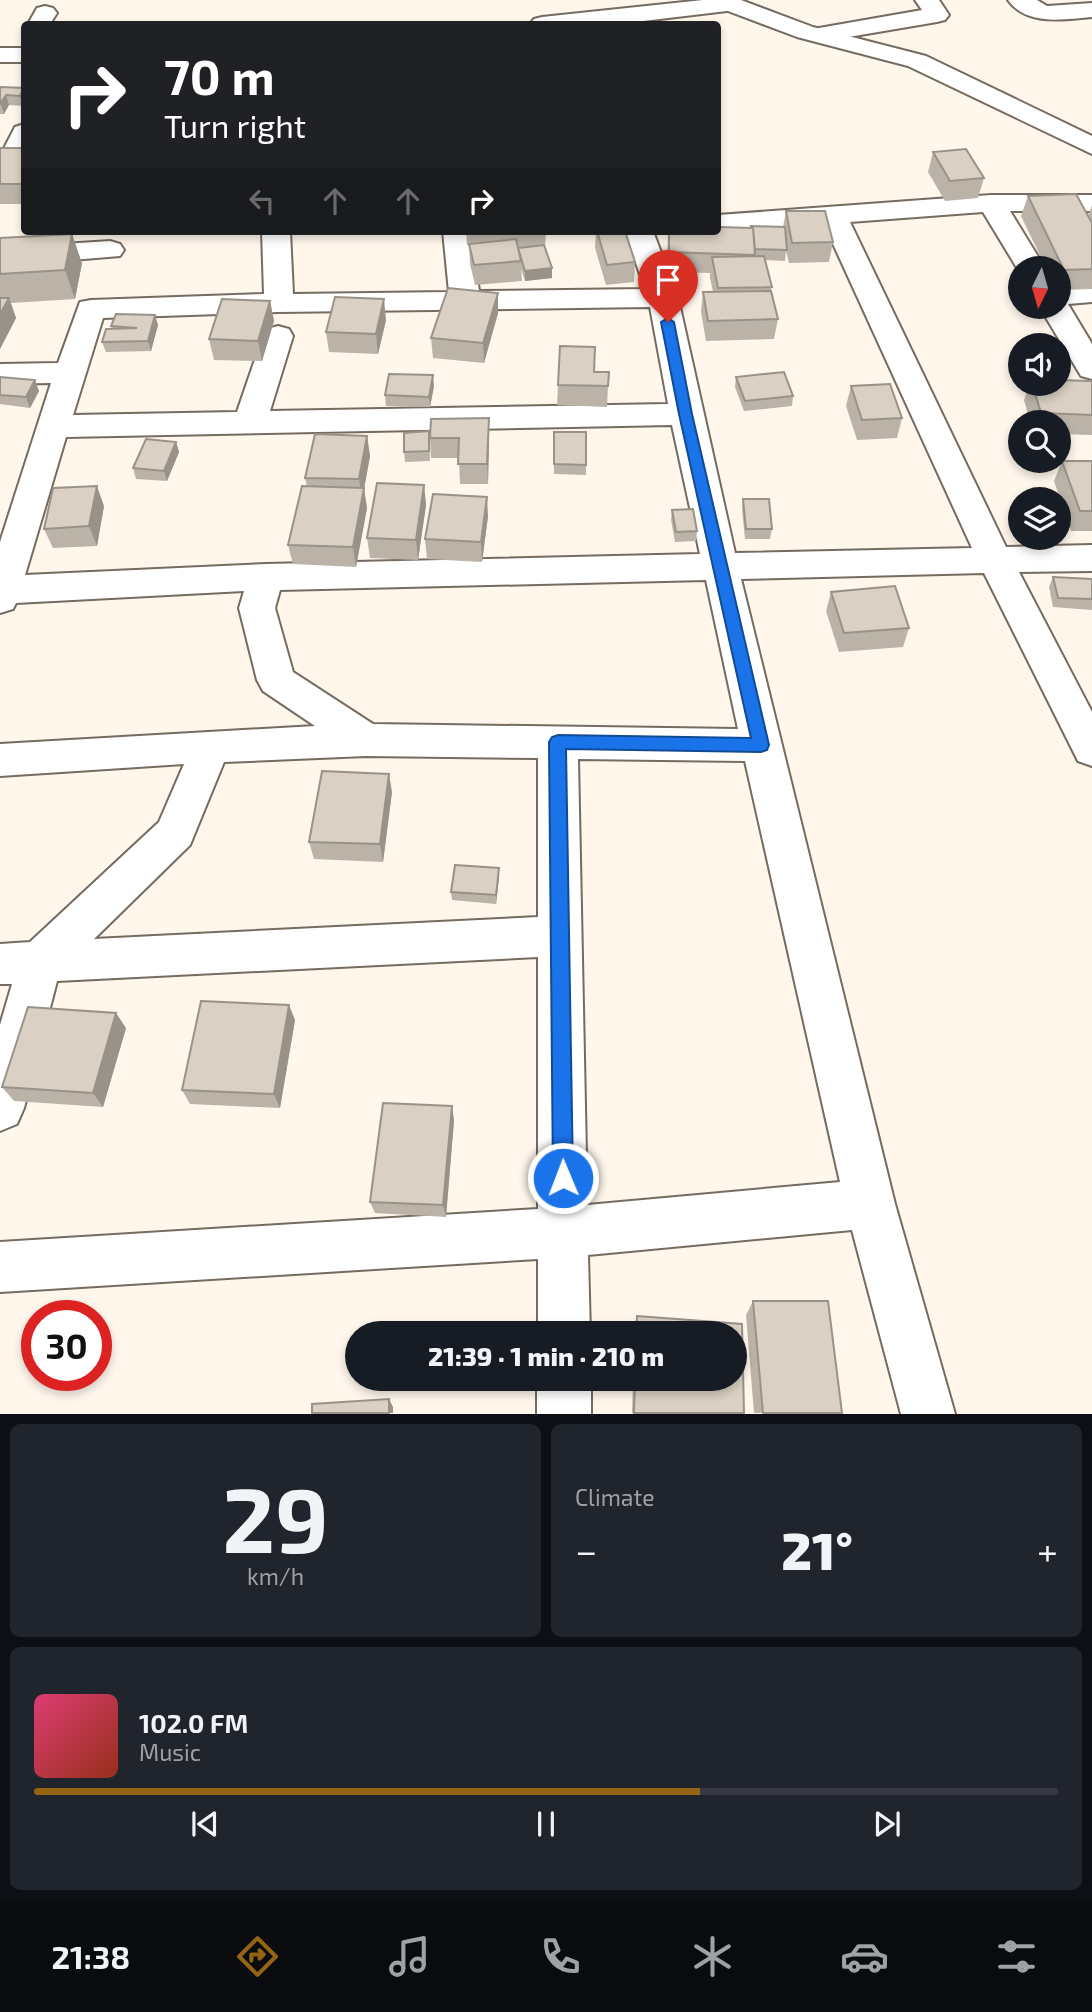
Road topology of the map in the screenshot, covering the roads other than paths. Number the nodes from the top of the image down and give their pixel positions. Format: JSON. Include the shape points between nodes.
{"nodes":[{"id":1,"x":927,"y":0,"type":"edge"},
{"id":2,"x":934,"y":0,"type":"edge"},
{"id":3,"x":1020,"y":0,"type":"edge"},
{"id":4,"x":723,"y":2,"type":"edge"},
{"id":5,"x":1092,"y":10,"type":"edge"},
{"id":6,"x":602,"y":21,"type":"edge"},
{"id":7,"x":819,"y":35,"type":"junction"},
{"id":8,"x":21,"y":139,"type":"edge"},
{"id":9,"x":1092,"y":146,"type":"edge"},
{"id":10,"x":13,"y":156,"type":"edge"},
{"id":11,"x":991,"y":202,"type":"junction"},
{"id":12,"x":1092,"y":203,"type":"edge"},
{"id":13,"x":833,"y":214,"type":"junction"},
{"id":14,"x":721,"y":223,"type":"edge"},
{"id":15,"x":276,"y":235,"type":"edge"},
{"id":16,"x":458,"y":235,"type":"edge"},
{"id":17,"x":640,"y":235,"type":"edge"},
{"id":18,"x":1024,"y":256,"type":"edge"},
{"id":19,"x":0,"y":257,"type":"edge"},
{"id":20,"x":103,"y":270,"type":"edge"},
{"id":21,"x":1092,"y":293,"type":"edge"},
{"id":22,"x":1071,"y":295,"type":"edge"},
{"id":23,"x":663,"y":298,"type":"junction"},
{"id":24,"x":466,"y":300,"type":"junction"},
{"id":25,"x":279,"y":303,"type":"junction"},
{"id":26,"x":1062,"y":319,"type":"edge"},
{"id":27,"x":278,"y":336,"type":"dead end"},
{"id":28,"x":1092,"y":369,"type":"edge"},
{"id":29,"x":68,"y":373,"type":"junction"},
{"id":30,"x":0,"y":374,"type":"edge"},
{"id":31,"x":686,"y":414,"type":"junction"},
{"id":32,"x":250,"y":422,"type":"junction"},
{"id":33,"x":53,"y":426,"type":"junction"},
{"id":34,"x":1092,"y":558,"type":"edge"},
{"id":35,"x":995,"y":559,"type":"junction"},
{"id":36,"x":721,"y":568,"type":"junction"},
{"id":37,"x":266,"y":577,"type":"junction"},
{"id":38,"x":1,"y":594,"type":"edge"},
{"id":39,"x":366,"y":740,"type":"junction"},
{"id":40,"x":558,"y":742,"type":"junction"},
{"id":41,"x":761,"y":745,"type":"junction"},
{"id":42,"x":211,"y":746,"type":"junction"},
{"id":43,"x":1092,"y":750,"type":"edge"},
{"id":44,"x":0,"y":760,"type":"edge"},
{"id":45,"x":560,"y":936,"type":"junction"},
{"id":46,"x":20,"y":963,"type":"edge"},
{"id":47,"x":0,"y":1108,"type":"edge"},
{"id":48,"x":870,"y":1204,"type":"junction"},
{"id":49,"x":563,"y":1232,"type":"junction"},
{"id":50,"x":0,"y":1267,"type":"edge"},
{"id":51,"x":564,"y":1321,"type":"edge"},
{"id":52,"x":564,"y":1391,"type":"edge"},
{"id":53,"x":564,"y":1413,"type":"edge"},
{"id":54,"x":928,"y":1413,"type":"edge"}],
"edges":[{"from":1,"to":2,"type":"street"},
{"from":1,"to":7,"type":"street","via":[[937,15]]},
{"from":3,"to":5,"type":"street","via":[[1043,13]]},
{"from":4,"to":6,"type":"street"},
{"from":4,"to":7,"type":"street"},
{"from":7,"to":9,"type":"street","via":[[917,61]]},
{"from":8,"to":10,"type":"street"},
{"from":11,"to":12,"type":"street"},
{"from":11,"to":13,"type":"street"},
{"from":11,"to":18,"type":"street"},
{"from":13,"to":14,"type":"street"},
{"from":13,"to":35,"type":"street"},
{"from":15,"to":25,"type":"street"},
{"from":16,"to":24,"type":"street"},
{"from":17,"to":23,"type":"street"},
{"from":19,"to":20,"type":"street"},
{"from":20,"to":25,"type":"street"},
{"from":20,"to":29,"type":"street"},
{"from":21,"to":22,"type":"street"},
{"from":23,"to":24,"type":"street"},
{"from":23,"to":31,"type":"street"},
{"from":24,"to":25,"type":"street"},
{"from":26,"to":28,"type":"street"},
{"from":27,"to":32,"type":"street"},
{"from":29,"to":30,"type":"street"},
{"from":29,"to":33,"type":"street"},
{"from":31,"to":32,"type":"street"},
{"from":31,"to":36,"type":"street"},
{"from":32,"to":33,"type":"street"},
{"from":33,"to":38,"type":"street"},
{"from":34,"to":35,"type":"street"},
{"from":35,"to":36,"type":"street"},
{"from":35,"to":43,"type":"street"},
{"from":36,"to":37,"type":"street"},
{"from":36,"to":41,"type":"street"},
{"from":37,"to":38,"type":"street"},
{"from":37,"to":39,"type":"street","via":[[257,608],[276,681]]},
{"from":39,"to":40,"type":"street"},
{"from":39,"to":42,"type":"street"},
{"from":40,"to":41,"type":"street"},
{"from":40,"to":45,"type":"street"},
{"from":41,"to":48,"type":"street"},
{"from":42,"to":44,"type":"street"},
{"from":42,"to":46,"type":"street","via":[[175,833]]},
{"from":45,"to":46,"type":"street"},
{"from":45,"to":49,"type":"street"},
{"from":46,"to":47,"type":"street"},
{"from":48,"to":49,"type":"street"},
{"from":48,"to":54,"type":"street"},
{"from":49,"to":50,"type":"street"},
{"from":49,"to":51,"type":"street"},
{"from":52,"to":53,"type":"street"}]}
